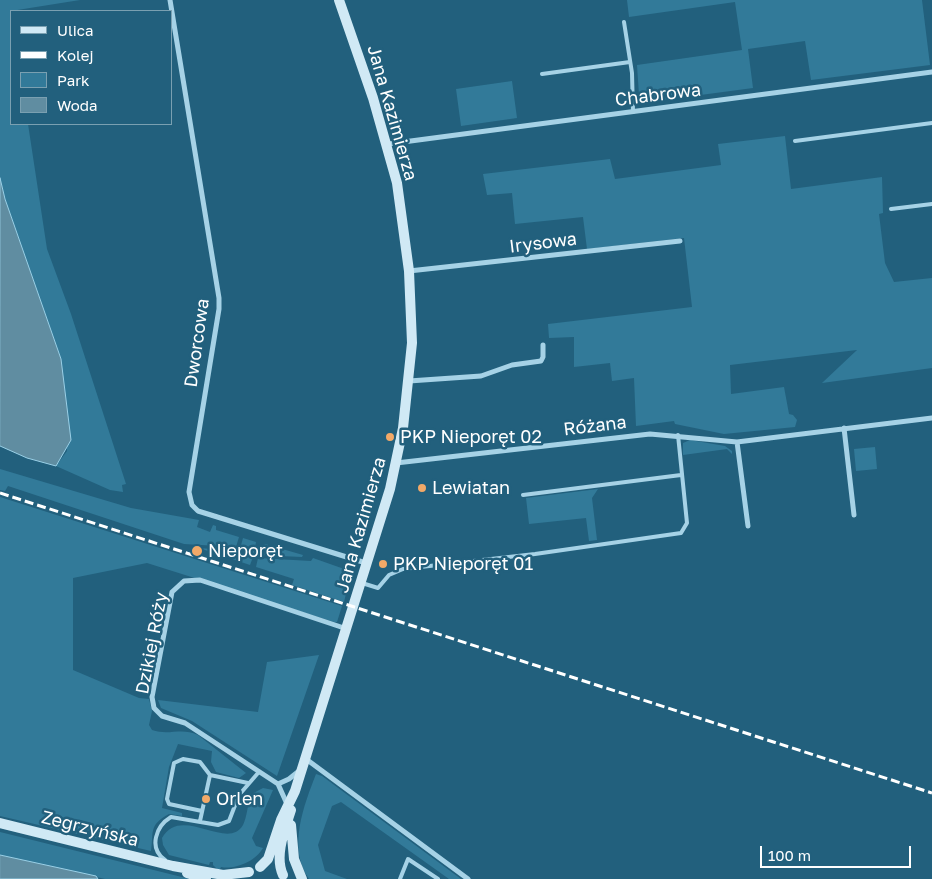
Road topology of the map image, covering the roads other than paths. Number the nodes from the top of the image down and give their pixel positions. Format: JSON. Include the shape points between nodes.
{"nodes":[{"id":1,"x":338,"y":0,"type":"edge"},
{"id":2,"x":172,"y":12,"type":"edge"},
{"id":3,"x":624,"y":22,"type":"dead end"},
{"id":4,"x":630,"y":62,"type":"junction"},
{"id":5,"x":932,"y":72,"type":"edge"},
{"id":6,"x":542,"y":74,"type":"dead end"},
{"id":7,"x":633,"y":112,"type":"junction"},
{"id":8,"x":932,"y":123,"type":"edge"},
{"id":9,"x":795,"y":141,"type":"dead end"},
{"id":10,"x":388,"y":144,"type":"junction"},
{"id":11,"x":932,"y":204,"type":"edge"},
{"id":12,"x":891,"y":209,"type":"dead end"},
{"id":13,"x":680,"y":241,"type":"dead end"},
{"id":14,"x":409,"y":271,"type":"junction"},
{"id":15,"x":543,"y":345,"type":"dead end"},
{"id":16,"x":409,"y":381,"type":"junction"},
{"id":17,"x":932,"y":418,"type":"edge"},
{"id":18,"x":844,"y":428,"type":"junction"},
{"id":19,"x":678,"y":435,"type":"junction"},
{"id":20,"x":737,"y":442,"type":"junction"},
{"id":21,"x":396,"y":464,"type":"junction"},
{"id":22,"x":681,"y":475,"type":"junction"},
{"id":23,"x":523,"y":494,"type":"dead end"},
{"id":24,"x":854,"y":515,"type":"dead end"},
{"id":25,"x":748,"y":526,"type":"dead end"},
{"id":26,"x":368,"y":564,"type":"junction"},
{"id":27,"x":362,"y":583,"type":"junction"},
{"id":28,"x":347,"y":629,"type":"junction"},
{"id":29,"x":304,"y":763,"type":"junction"},
{"id":30,"x":258,"y":773,"type":"junction"},
{"id":31,"x":210,"y":775,"type":"junction"},
{"id":32,"x":248,"y":783,"type":"junction"},
{"id":33,"x":278,"y":784,"type":"junction"},
{"id":34,"x":290,"y":807,"type":"junction"},
{"id":35,"x":202,"y":811,"type":"junction"},
{"id":36,"x":200,"y":821,"type":"junction"},
{"id":37,"x":0,"y":824,"type":"edge"},
{"id":38,"x":173,"y":866,"type":"junction"},
{"id":39,"x":260,"y":867,"type":"junction"},
{"id":40,"x":246,"y":876,"type":"edge"},
{"id":41,"x":284,"y":877,"type":"edge"},
{"id":42,"x":206,"y":879,"type":"edge"},
{"id":43,"x":302,"y":879,"type":"edge"},
{"id":44,"x":400,"y":879,"type":"edge"},
{"id":45,"x":438,"y":879,"type":"edge"},
{"id":46,"x":468,"y":879,"type":"edge"}],
"edges":[{"from":1,"to":10,"type":"main road","name":"Jana Kazimierza"},
{"from":2,"to":26,"type":"street","name":"Dworcowa","via":[[219,298],[189,492],[192,505],[198,511]]},
{"from":3,"to":4,"type":"lane"},
{"from":4,"to":6,"type":"lane"},
{"from":4,"to":7,"type":"lane"},
{"from":5,"to":7,"type":"street","name":"Chabrowa"},
{"from":7,"to":10,"type":"street","name":"Chabrowa"},
{"from":8,"to":9,"type":"lane"},
{"from":10,"to":14,"type":"main road","name":"Jana Kazimierza","via":[[397,183]]},
{"from":11,"to":12,"type":"lane"},
{"from":13,"to":14,"type":"street","name":"Irysowa"},
{"from":14,"to":16,"type":"main road","name":"Jana Kazimierza","via":[[412,324]]},
{"from":15,"to":16,"type":"street","via":[[541,361],[512,365],[481,376]]},
{"from":16,"to":21,"type":"main road","name":"Jana Kazimierza"},
{"from":17,"to":18,"type":"street","name":"Różana"},
{"from":18,"to":20,"type":"street","name":"Różana"},
{"from":18,"to":24,"type":"street"},
{"from":19,"to":20,"type":"street","name":"Różana"},
{"from":19,"to":21,"type":"street","name":"Różana","via":[[636,435]]},
{"from":19,"to":22,"type":"lane"},
{"from":20,"to":25,"type":"street"},
{"from":21,"to":26,"type":"main road","name":"Jana Kazimierza"},
{"from":22,"to":23,"type":"lane"},
{"from":22,"to":27,"type":"lane","via":[[687,523],[681,533],[403,569],[389,575],[378,588]]},
{"from":26,"to":27,"type":"main road","name":"Jana Kazimierza"},
{"from":27,"to":28,"type":"main road","name":"Jana Kazimierza"},
{"from":28,"to":29,"type":"main road","name":"Jana Kazimierza"},
{"from":28,"to":30,"type":"street","name":"Dzikiej Róży","via":[[200,580],[184,581],[172,592],[152,697],[154,708],[162,716],[201,732]]},
{"from":29,"to":33,"type":"street","via":[[290,779]]},
{"from":29,"to":34,"type":"main road","name":"Jana Kazimierza"},
{"from":29,"to":46,"type":"street"},
{"from":30,"to":32,"type":"lane"},
{"from":30,"to":33,"type":"street","name":"Dzikiej Róży"},
{"from":31,"to":32,"type":"lane"},
{"from":31,"to":35,"type":"lane"},
{"from":31,"to":35,"type":"lane","via":[[200,762],[183,759],[174,763],[167,799],[169,804]]},
{"from":32,"to":36,"type":"lane","via":[[239,795],[229,821],[218,825]]},
{"from":33,"to":34,"type":"street"},
{"from":34,"to":39,"type":"main road","name":"Jana Kazimierza","via":[[268,859]]},
{"from":34,"to":41,"type":"main road","name":"Jana Kazimierza","via":[[280,853]]},
{"from":34,"to":43,"type":"main road","via":[[291,847]]},
{"from":35,"to":36,"type":"lane"},
{"from":36,"to":38,"type":"lane","via":[[171,817],[157,831],[157,851]]},
{"from":37,"to":38,"type":"main road","name":"Zegrzyńska"},
{"from":38,"to":40,"type":"main road","name":"Zegrzyńska","via":[[223,876]]},
{"from":38,"to":42,"type":"main road","name":"Zegrzyńska"},
{"from":39,"to":40,"type":"main road","name":"Zegrzyńska"},
{"from":39,"to":41,"type":"main road","via":[[273,868]]},
{"from":44,"to":45,"type":"lane","via":[[408,860]]}]}
